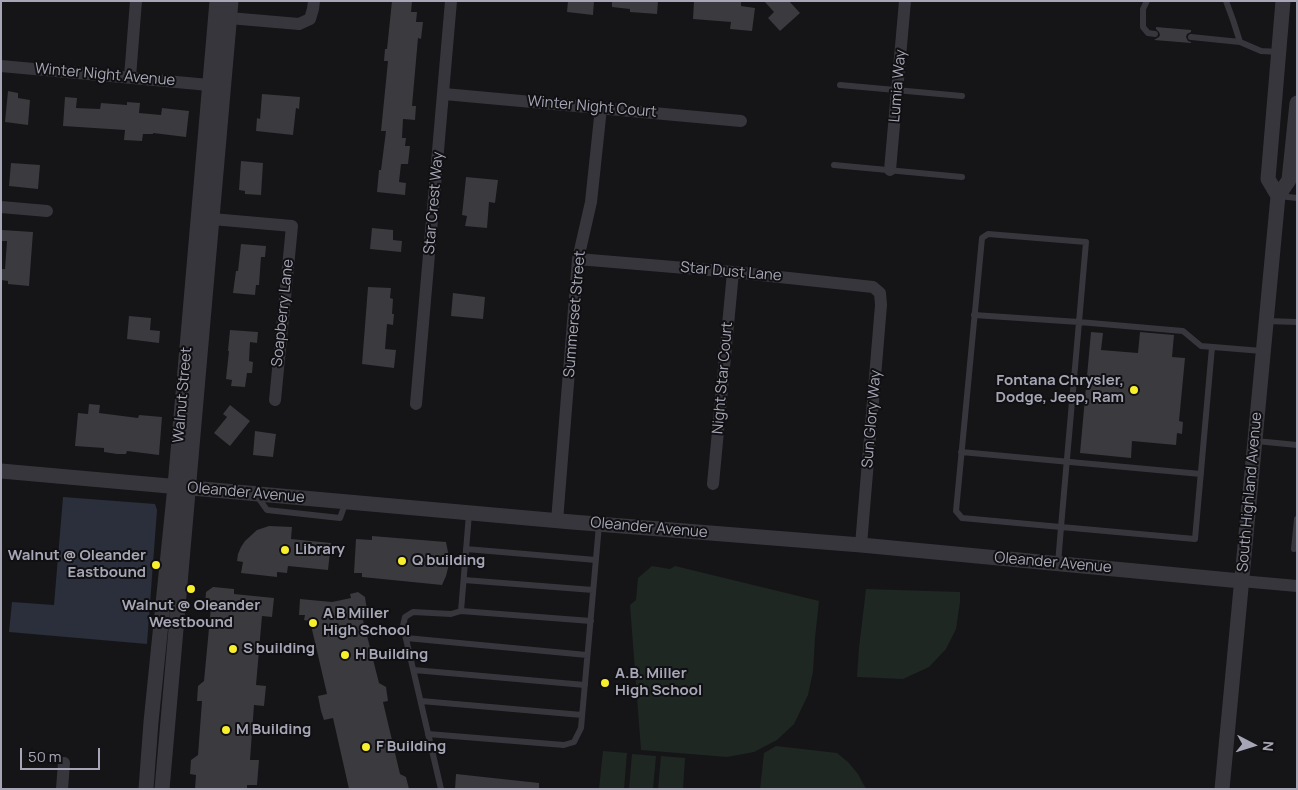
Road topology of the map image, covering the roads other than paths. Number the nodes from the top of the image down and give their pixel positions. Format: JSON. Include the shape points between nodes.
{"nodes":[{"id":1,"x":136,"y":1,"type":"edge"},
{"id":2,"x":217,"y":1,"type":"edge"},
{"id":3,"x":231,"y":1,"type":"edge"},
{"id":4,"x":314,"y":1,"type":"edge"},
{"id":5,"x":451,"y":1,"type":"edge"},
{"id":6,"x":906,"y":1,"type":"edge"},
{"id":7,"x":1147,"y":1,"type":"edge"},
{"id":8,"x":1226,"y":1,"type":"edge"},
{"id":9,"x":1283,"y":1,"type":"edge"},
{"id":10,"x":230,"y":18,"type":"junction"},
{"id":11,"x":1155,"y":34,"type":"dead end"},
{"id":12,"x":1191,"y":37,"type":"dead end"},
{"id":13,"x":1240,"y":42,"type":"junction"},
{"id":14,"x":1278,"y":52,"type":"junction"},
{"id":15,"x":1,"y":66,"type":"edge"},
{"id":16,"x":130,"y":77,"type":"junction"},
{"id":17,"x":209,"y":85,"type":"junction"},
{"id":18,"x":840,"y":85,"type":"dead end"},
{"id":19,"x":897,"y":89,"type":"junction"},
{"id":20,"x":444,"y":94,"type":"junction"},
{"id":21,"x":962,"y":96,"type":"dead end"},
{"id":22,"x":1297,"y":103,"type":"edge"},
{"id":23,"x":601,"y":108,"type":"junction"},
{"id":24,"x":741,"y":121,"type":"dead end"},
{"id":25,"x":834,"y":165,"type":"dead end"},
{"id":26,"x":890,"y":170,"type":"junction"},
{"id":27,"x":962,"y":177,"type":"dead end"},
{"id":28,"x":1278,"y":196,"type":"junction"},
{"id":29,"x":1297,"y":198,"type":"edge"},
{"id":30,"x":1,"y":207,"type":"edge"},
{"id":31,"x":47,"y":211,"type":"dead end"},
{"id":32,"x":212,"y":219,"type":"junction"},
{"id":33,"x":578,"y":259,"type":"junction"},
{"id":34,"x":733,"y":272,"type":"junction"},
{"id":35,"x":880,"y":293,"type":"joint"},
{"id":36,"x":974,"y":314,"type":"junction"},
{"id":37,"x":1266,"y":320,"type":"junction"},
{"id":38,"x":1079,"y":322,"type":"junction"},
{"id":39,"x":1297,"y":322,"type":"edge"},
{"id":40,"x":1212,"y":347,"type":"junction"},
{"id":41,"x":1263,"y":351,"type":"junction"},
{"id":42,"x":275,"y":400,"type":"dead end"},
{"id":43,"x":416,"y":404,"type":"dead end"},
{"id":44,"x":1254,"y":441,"type":"junction"},
{"id":45,"x":1297,"y":445,"type":"edge"},
{"id":46,"x":961,"y":452,"type":"junction"},
{"id":47,"x":1067,"y":461,"type":"junction"},
{"id":48,"x":1,"y":471,"type":"edge"},
{"id":49,"x":1201,"y":474,"type":"junction"},
{"id":50,"x":713,"y":484,"type":"dead end"},
{"id":51,"x":182,"y":487,"type":"junction"},
{"id":52,"x":469,"y":513,"type":"junction"},
{"id":53,"x":1297,"y":519,"type":"edge"},
{"id":54,"x":557,"y":521,"type":"junction"},
{"id":55,"x":599,"y":524,"type":"junction"},
{"id":56,"x":1061,"y":527,"type":"junction"},
{"id":57,"x":861,"y":545,"type":"junction"},
{"id":58,"x":1294,"y":548,"type":"dead end"},
{"id":59,"x":466,"y":549,"type":"junction"},
{"id":60,"x":596,"y":560,"type":"junction"},
{"id":61,"x":1058,"y":564,"type":"junction"},
{"id":62,"x":464,"y":580,"type":"junction"},
{"id":63,"x":1241,"y":581,"type":"junction"},
{"id":64,"x":1297,"y":586,"type":"edge"},
{"id":65,"x":593,"y":590,"type":"junction"},
{"id":66,"x":461,"y":611,"type":"junction"},
{"id":67,"x":591,"y":621,"type":"junction"},
{"id":68,"x":406,"y":638,"type":"junction"},
{"id":69,"x":587,"y":654,"type":"junction"},
{"id":70,"x":414,"y":670,"type":"junction"},
{"id":71,"x":585,"y":685,"type":"junction"},
{"id":72,"x":421,"y":702,"type":"junction"},
{"id":73,"x":582,"y":715,"type":"junction"},
{"id":74,"x":428,"y":734,"type":"junction"},
{"id":75,"x":64,"y":763,"type":"dead end"},
{"id":76,"x":62,"y":789,"type":"edge"},
{"id":77,"x":146,"y":789,"type":"edge"},
{"id":78,"x":162,"y":789,"type":"edge"},
{"id":79,"x":441,"y":789,"type":"edge"},
{"id":80,"x":1222,"y":789,"type":"edge"}],
"edges":[{"from":1,"to":16,"type":"street"},
{"from":2,"to":17,"type":"street","name":"Walnut Street"},
{"from":3,"to":10,"type":"street","name":"Walnut Street"},
{"from":4,"to":10,"type":"street","via":[[310,19],[299,24]]},
{"from":5,"to":20,"type":"street","name":"Star Crest Way"},
{"from":6,"to":19,"type":"street","name":"Lumia Way"},
{"from":7,"to":11,"type":"lane","via":[[1143,9],[1143,27],[1148,33]]},
{"from":8,"to":13,"type":"lane"},
{"from":9,"to":14,"type":"street","name":"South Highland Avenue"},
{"from":10,"to":32,"type":"street","name":"Walnut Street"},
{"from":12,"to":13,"type":"lane"},
{"from":13,"to":14,"type":"lane"},
{"from":14,"to":28,"type":"street","name":"South Highland Avenue","via":[[1268,179]]},
{"from":15,"to":16,"type":"street","name":"Winter Night Avenue"},
{"from":16,"to":17,"type":"street","name":"Winter Night Avenue"},
{"from":17,"to":51,"type":"street","name":"Walnut Street"},
{"from":18,"to":19,"type":"lane"},
{"from":19,"to":21,"type":"lane"},
{"from":19,"to":26,"type":"street","name":"Lumia Way"},
{"from":20,"to":23,"type":"street","name":"Winter Night Court"},
{"from":20,"to":43,"type":"street","name":"Star Crest Way"},
{"from":22,"to":28,"type":"street","name":"South Highland Avenue","via":[[1290,180]]},
{"from":23,"to":24,"type":"street","name":"Winter Night Court"},
{"from":23,"to":33,"type":"street","name":"Summerset Street","via":[[591,202]]},
{"from":25,"to":26,"type":"lane"},
{"from":26,"to":27,"type":"lane"},
{"from":28,"to":29,"type":"lane"},
{"from":28,"to":37,"type":"street","name":"South Highland Avenue"},
{"from":30,"to":31,"type":"street"},
{"from":32,"to":42,"type":"street","name":"Soapberry Lane","via":[[292,226]]},
{"from":32,"to":51,"type":"street","name":"Walnut Street"},
{"from":33,"to":34,"type":"street","name":"Star Dust Lane"},
{"from":33,"to":54,"type":"street","name":"Summerset Street"},
{"from":34,"to":35,"type":"street","name":"Star Dust Lane","via":[[873,287]]},
{"from":34,"to":50,"type":"street","name":"Night Star Court"},
{"from":35,"to":57,"type":"street","name":"Sun Glory Way","via":[[882,305]]},
{"from":36,"to":38,"type":"lane"},
{"from":36,"to":38,"type":"lane","via":[[982,238],[988,234],[1086,242]]},
{"from":36,"to":46,"type":"lane"},
{"from":37,"to":39,"type":"lane"},
{"from":37,"to":41,"type":"street","name":"South Highland Avenue"},
{"from":38,"to":40,"type":"lane","via":[[1183,331],[1201,346]]},
{"from":38,"to":47,"type":"lane"},
{"from":40,"to":41,"type":"lane"},
{"from":40,"to":49,"type":"lane"},
{"from":41,"to":44,"type":"street","name":"South Highland Avenue"},
{"from":44,"to":45,"type":"lane"},
{"from":44,"to":63,"type":"street","name":"South Highland Avenue"},
{"from":46,"to":47,"type":"lane"},
{"from":46,"to":56,"type":"lane","via":[[956,511],[962,518]]},
{"from":47,"to":49,"type":"lane"},
{"from":47,"to":56,"type":"lane"},
{"from":48,"to":51,"type":"street","name":"Oleander Avenue"},
{"from":49,"to":56,"type":"lane","via":[[1195,539]]},
{"from":51,"to":52,"type":"street","name":"Oleander Avenue"},
{"from":51,"to":77,"type":"street","name":"Walnut Street","via":[[151,722]]},
{"from":51,"to":78,"type":"street","name":"Walnut Street"},
{"from":52,"to":54,"type":"street","name":"Oleander Avenue"},
{"from":52,"to":59,"type":"lane"},
{"from":53,"to":58,"type":"lane"},
{"from":54,"to":55,"type":"street","name":"Oleander Avenue"},
{"from":55,"to":57,"type":"street","name":"Oleander Avenue"},
{"from":55,"to":60,"type":"lane"},
{"from":56,"to":61,"type":"lane"},
{"from":57,"to":61,"type":"street","name":"Oleander Avenue"},
{"from":59,"to":60,"type":"lane"},
{"from":59,"to":62,"type":"lane"},
{"from":60,"to":65,"type":"lane"},
{"from":61,"to":63,"type":"street","name":"Oleander Avenue"},
{"from":62,"to":65,"type":"lane"},
{"from":62,"to":66,"type":"lane"},
{"from":63,"to":64,"type":"street","name":"Oleander Avenue"},
{"from":63,"to":80,"type":"street","name":"South Highland Avenue"},
{"from":65,"to":67,"type":"lane"},
{"from":66,"to":67,"type":"lane"},
{"from":66,"to":68,"type":"lane","via":[[451,614],[413,612],[405,617]]},
{"from":67,"to":69,"type":"lane"},
{"from":68,"to":69,"type":"lane"},
{"from":68,"to":70,"type":"lane"},
{"from":69,"to":71,"type":"lane"},
{"from":70,"to":71,"type":"lane"},
{"from":70,"to":72,"type":"lane"},
{"from":71,"to":73,"type":"lane"},
{"from":72,"to":73,"type":"lane"},
{"from":72,"to":74,"type":"lane"},
{"from":73,"to":74,"type":"lane","via":[[581,728],[574,742],[564,745]]},
{"from":74,"to":79,"type":"lane"},
{"from":75,"to":76,"type":"street"}]}
